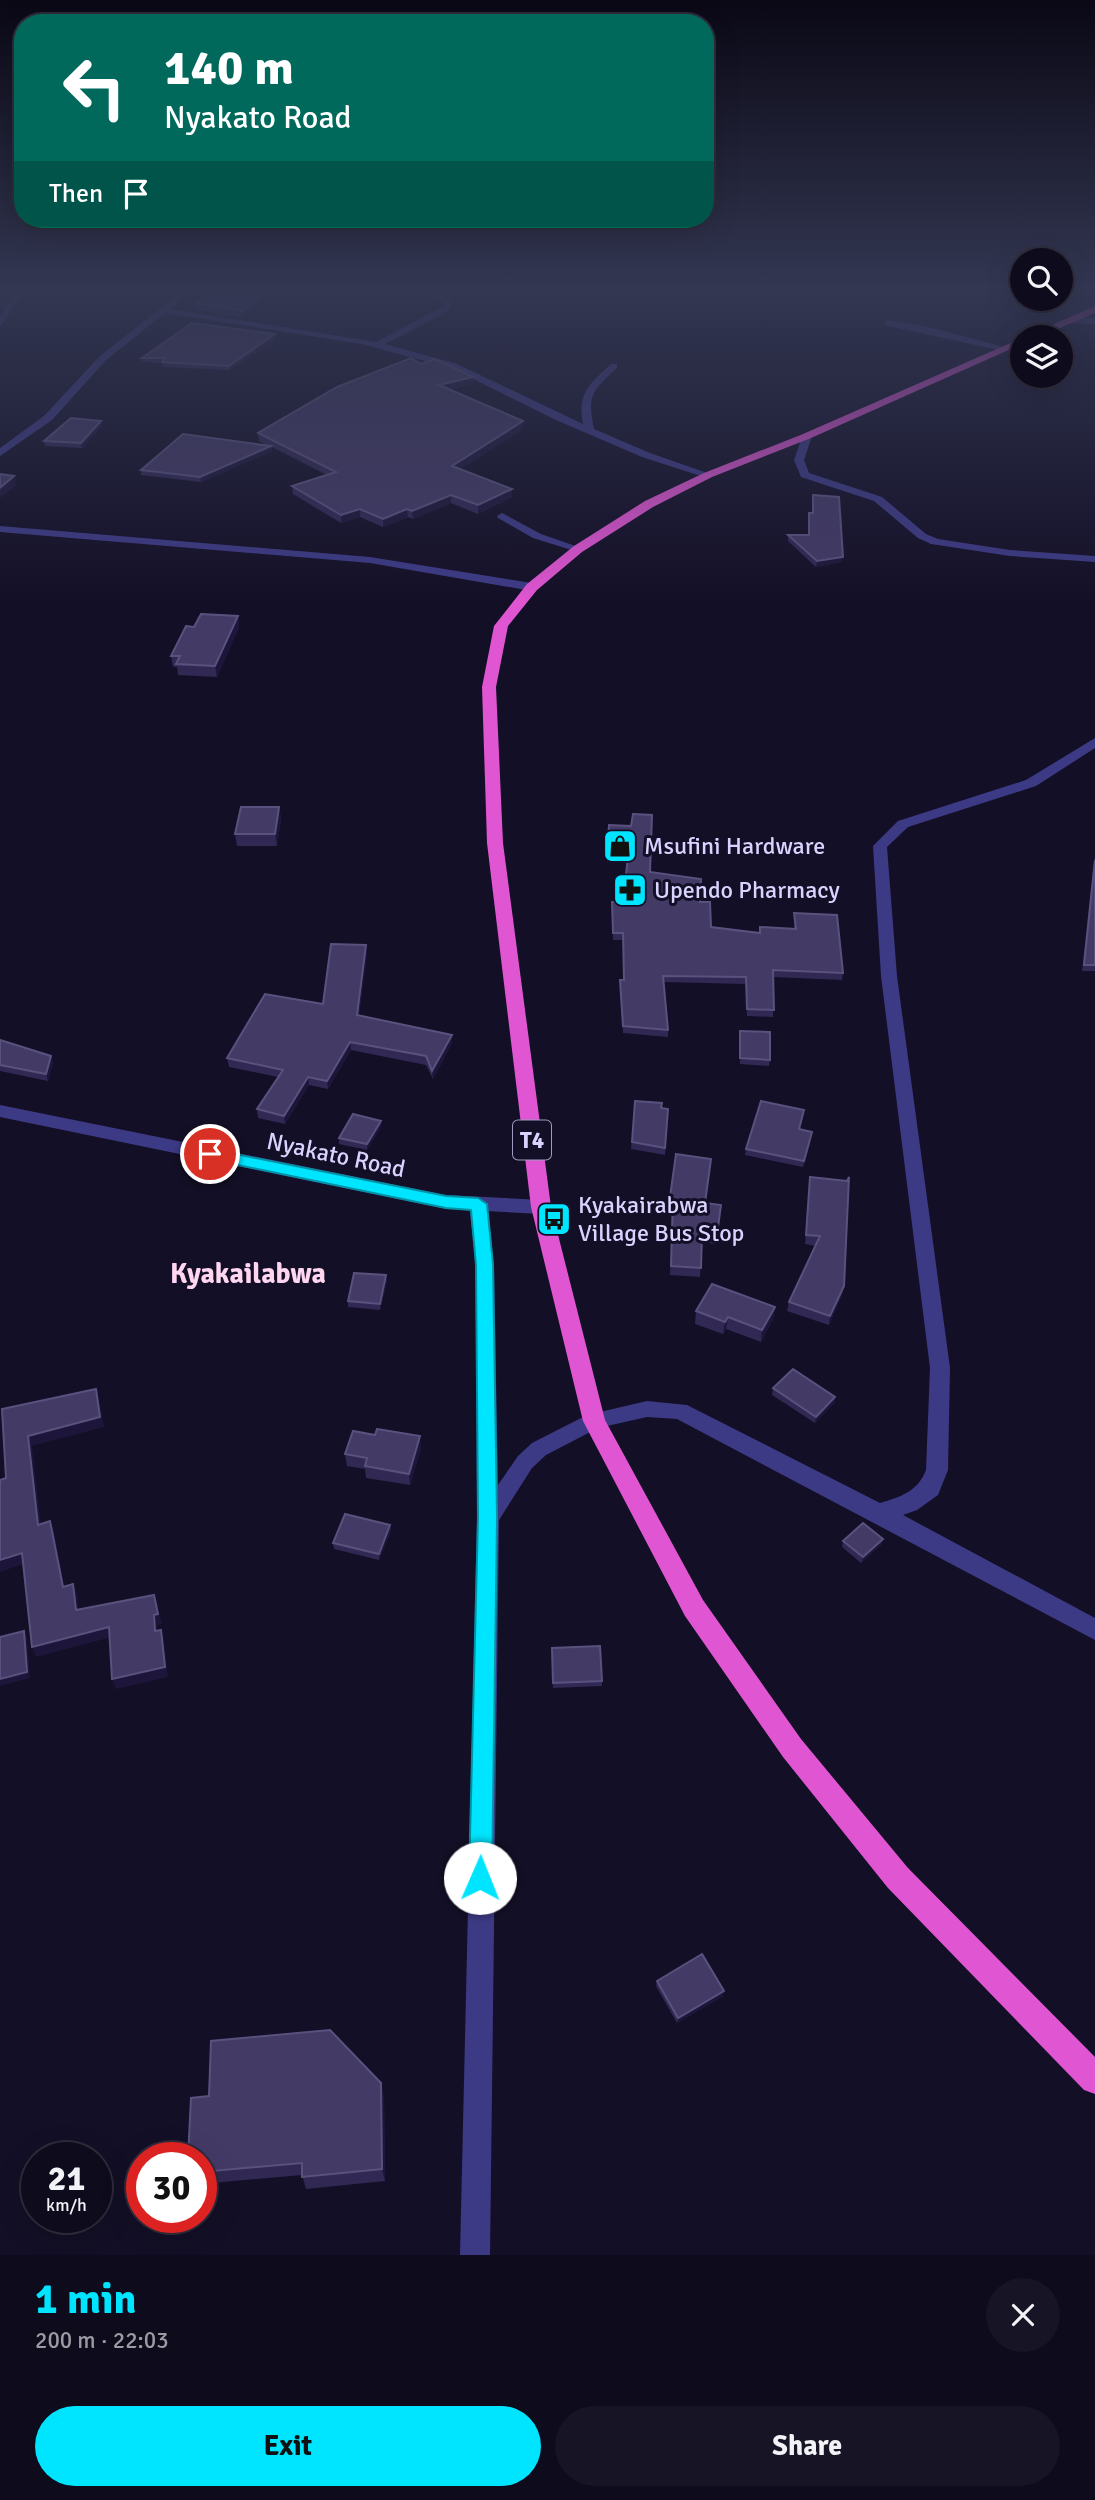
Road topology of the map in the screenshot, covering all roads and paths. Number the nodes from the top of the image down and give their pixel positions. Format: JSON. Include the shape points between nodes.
{"nodes":[{"id":1,"x":73,"y":391,"type":"edge"},
{"id":2,"x":501,"y":391,"type":"edge"},
{"id":3,"x":591,"y":391,"type":"edge"},
{"id":4,"x":907,"y":391,"type":"edge"},
{"id":5,"x":589,"y":430,"type":"junction"},
{"id":6,"x":807,"y":436,"type":"junction"},
{"id":7,"x":0,"y":453,"type":"edge"},
{"id":8,"x":708,"y":475,"type":"junction"},
{"id":9,"x":502,"y":516,"type":"dead end"},
{"id":10,"x":0,"y":529,"type":"edge"},
{"id":11,"x":578,"y":549,"type":"junction"},
{"id":12,"x":1095,"y":559,"type":"edge"},
{"id":13,"x":532,"y":587,"type":"junction"},
{"id":14,"x":1095,"y":742,"type":"edge"},
{"id":15,"x":0,"y":1111,"type":"edge"},
{"id":16,"x":478,"y":1204,"type":"junction"},
{"id":17,"x":541,"y":1208,"type":"junction"},
{"id":18,"x":594,"y":1421,"type":"junction"},
{"id":19,"x":879,"y":1513,"type":"junction"},
{"id":20,"x":488,"y":1518,"type":"junction"},
{"id":21,"x":1095,"y":1630,"type":"edge"},
{"id":22,"x":1095,"y":2079,"type":"edge"},
{"id":23,"x":475,"y":2255,"type":"edge"}],
"edges":[{"from":1,"to":7,"type":"street","via":[[48,418]]},
{"from":2,"to":5,"type":"street"},
{"from":3,"to":5,"type":"street","via":[[584,404]]},
{"from":4,"to":6,"type":"highway","number":"T4"},
{"from":5,"to":8,"type":"street"},
{"from":6,"to":8,"type":"highway","number":"T4"},
{"from":6,"to":12,"type":"street","via":[[799,460],[805,475],[878,499],[935,542]]},
{"from":8,"to":11,"type":"highway","number":"T4","via":[[649,504]]},
{"from":9,"to":11,"type":"street","via":[[537,536]]},
{"from":10,"to":13,"type":"street","via":[[370,560]]},
{"from":11,"to":13,"type":"highway","number":"T4"},
{"from":13,"to":17,"type":"highway","number":"T4","via":[[501,626],[489,687],[495,843]]},
{"from":14,"to":19,"type":"street","via":[[1031,783],[904,824],[880,846],[889,976],[940,1368],[937,1469],[930,1489],[909,1503]]},
{"from":15,"to":16,"type":"street","name":"Nyakato Road","via":[[446,1202]]},
{"from":16,"to":17,"type":"street","name":"Nyakato Road"},
{"from":16,"to":20,"type":"street","via":[[485,1265]]},
{"from":17,"to":18,"type":"highway","number":"T4"},
{"from":18,"to":19,"type":"street","via":[[647,1409],[680,1412]]},
{"from":18,"to":20,"type":"street","via":[[539,1449],[525,1462]]},
{"from":18,"to":22,"type":"highway","number":"T4","via":[[694,1608],[792,1748],[898,1878]]},
{"from":19,"to":21,"type":"street"},
{"from":20,"to":23,"type":"street"}]}
